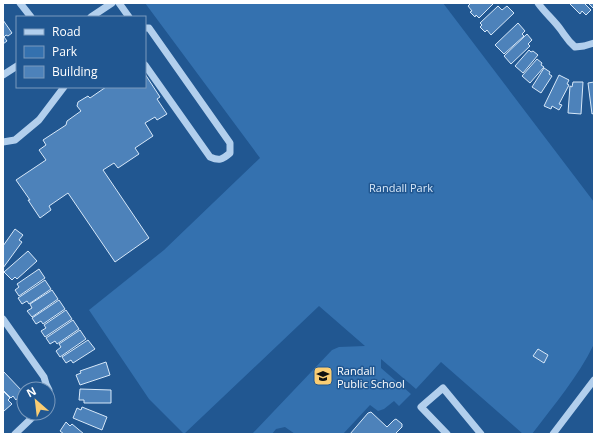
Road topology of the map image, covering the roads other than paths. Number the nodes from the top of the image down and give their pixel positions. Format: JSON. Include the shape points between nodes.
{"nodes":[{"id":1,"x":20,"y":3,"type":"edge"},
{"id":2,"x":112,"y":3,"type":"edge"},
{"id":3,"x":120,"y":3,"type":"edge"},
{"id":4,"x":538,"y":3,"type":"edge"},
{"id":5,"x":31,"y":16,"type":"edge"},
{"id":6,"x":92,"y":16,"type":"edge"},
{"id":7,"x":128,"y":16,"type":"edge"},
{"id":8,"x":146,"y":28,"type":"edge"},
{"id":9,"x":594,"y":43,"type":"edge"},
{"id":10,"x":146,"y":66,"type":"edge"},
{"id":11,"x":16,"y":67,"type":"edge"},
{"id":12,"x":3,"y":75,"type":"edge"},
{"id":13,"x":63,"y":88,"type":"edge"},
{"id":14,"x":3,"y":142,"type":"edge"},
{"id":15,"x":3,"y":319,"type":"edge"},
{"id":16,"x":594,"y":380,"type":"edge"},
{"id":17,"x":45,"y":381,"type":"edge"},
{"id":18,"x":29,"y":421,"type":"edge"},
{"id":19,"x":15,"y":434,"type":"edge"},
{"id":20,"x":447,"y":434,"type":"edge"},
{"id":21,"x":481,"y":434,"type":"edge"},
{"id":22,"x":553,"y":434,"type":"edge"}],
"edges":[{"from":1,"to":5,"type":"street"},
{"from":2,"to":6,"type":"street"},
{"from":3,"to":7,"type":"street"},
{"from":4,"to":9,"type":"street","via":[[575,47]]},
{"from":8,"to":10,"type":"street","via":[[149,28],[230,143],[230,153],[217,160],[210,157]]},
{"from":11,"to":12,"type":"street"},
{"from":13,"to":14,"type":"street","via":[[39,120],[15,140]]},
{"from":15,"to":17,"type":"street"},
{"from":16,"to":22,"type":"street"},
{"from":18,"to":19,"type":"street"},
{"from":20,"to":21,"type":"street","via":[[421,407],[443,388]]}]}
